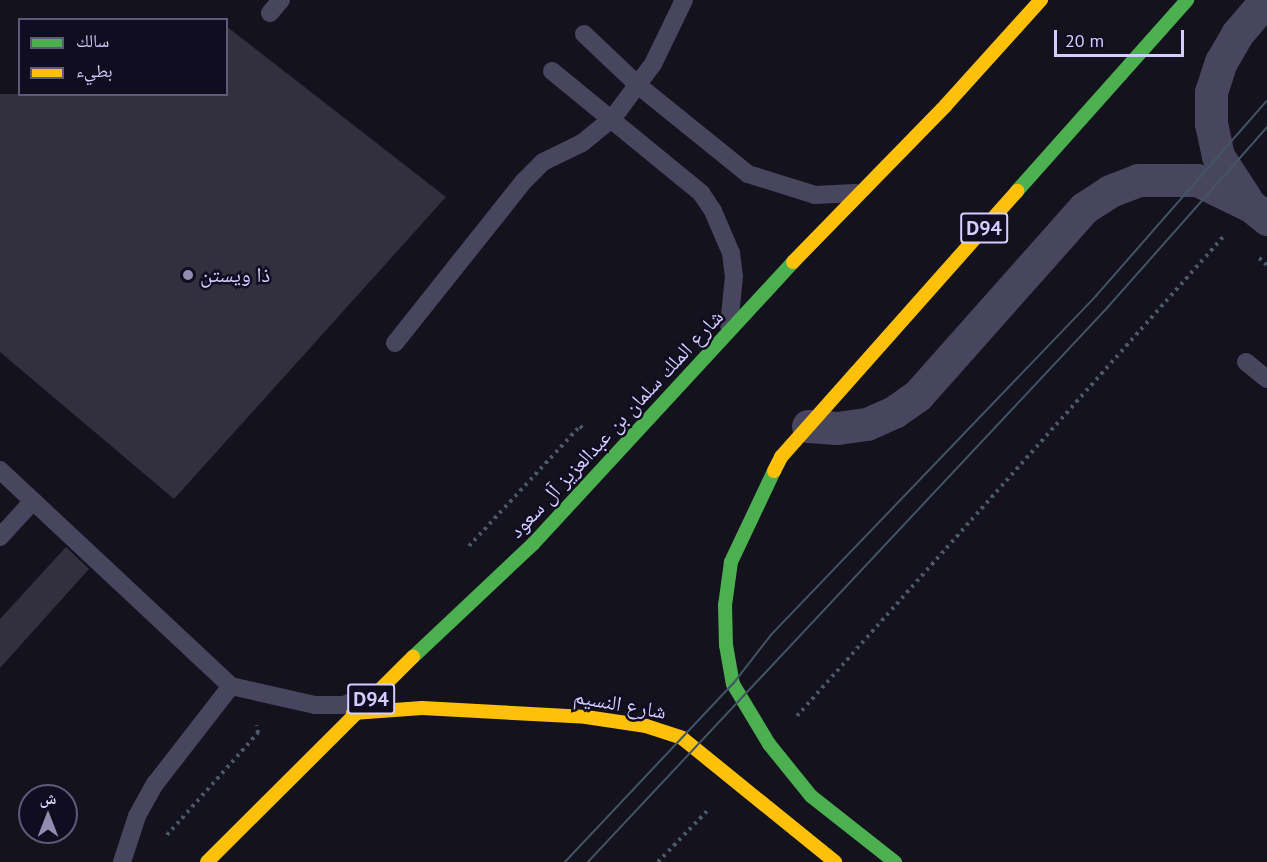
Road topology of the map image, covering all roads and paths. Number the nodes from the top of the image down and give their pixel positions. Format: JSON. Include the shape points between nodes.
{"nodes":[{"id":1,"x":684,"y":0,"type":"edge"},
{"id":2,"x":1041,"y":0,"type":"edge"},
{"id":3,"x":1187,"y":0,"type":"edge"},
{"id":4,"x":1266,"y":0,"type":"edge"},
{"id":5,"x":584,"y":34,"type":"dead end"},
{"id":6,"x":552,"y":71,"type":"dead end"},
{"id":7,"x":639,"y":86,"type":"junction"},
{"id":8,"x":612,"y":119,"type":"junction"},
{"id":9,"x":857,"y":193,"type":"junction"},
{"id":10,"x":1259,"y":213,"type":"edge"},
{"id":11,"x":727,"y":336,"type":"junction"},
{"id":12,"x":395,"y":343,"type":"dead end"},
{"id":13,"x":1246,"y":362,"type":"dead end"},
{"id":14,"x":1267,"y":379,"type":"edge"},
{"id":15,"x":808,"y":426,"type":"junction"},
{"id":16,"x":615,"y":458,"type":"junction"},
{"id":17,"x":0,"y":470,"type":"edge"},
{"id":18,"x":33,"y":501,"type":"junction"},
{"id":19,"x":0,"y":537,"type":"edge"},
{"id":20,"x":460,"y":555,"type":"dead end"},
{"id":21,"x":231,"y":686,"type":"junction"},
{"id":22,"x":379,"y":692,"type":"junction"},
{"id":23,"x":256,"y":694,"type":"junction"},
{"id":24,"x":353,"y":712,"type":"junction"},
{"id":25,"x":789,"y":724,"type":"dead end"},
{"id":26,"x":123,"y":858,"type":"edge"},
{"id":27,"x":208,"y":860,"type":"edge"},
{"id":28,"x":835,"y":862,"type":"edge"},
{"id":29,"x":895,"y":862,"type":"edge"}],
"edges":[{"from":1,"to":7,"type":"lane"},
{"from":2,"to":9,"type":"main road","name":"شارع الملك سلمان بن عبدالعزيز آل سعود","number":"D94","via":[[946,105]]},
{"from":3,"to":15,"type":"main road","number":"D94"},
{"from":4,"to":10,"type":"street","via":[[1237,34],[1221,62],[1211,92],[1211,124],[1218,156]]},
{"from":5,"to":7,"type":"lane"},
{"from":6,"to":8,"type":"lane"},
{"from":7,"to":8,"type":"lane"},
{"from":7,"to":9,"type":"lane","via":[[748,174],[814,195]]},
{"from":8,"to":11,"type":"lane","via":[[701,193],[713,211],[730,253],[734,276]]},
{"from":8,"to":12,"type":"lane","via":[[582,143],[543,162],[524,181]]},
{"from":9,"to":11,"type":"main road","name":"شارع الملك سلمان بن عبدالعزيز آل سعود","number":"D94"},
{"from":10,"to":15,"type":"street","via":[[1197,180],[1138,180],[1110,191],[1084,208],[918,395],[867,424]]},
{"from":10,"to":25,"type":"path"},
{"from":11,"to":16,"type":"main road","name":"شارع الملك سلمان بن عبدالعزيز آل سعود","number":"D94"},
{"from":13,"to":14,"type":"lane"},
{"from":15,"to":29,"type":"main road","number":"D94","via":[[781,457],[730,561],[725,605],[733,684],[769,744],[811,796]]},
{"from":16,"to":20,"type":"path","via":[[580,426]]},
{"from":16,"to":22,"type":"main road","name":"شارع الملك سلمان بن عبدالعزيز آل سعود","number":"D94","via":[[534,544]]},
{"from":17,"to":18,"type":"lane"},
{"from":18,"to":19,"type":"lane"},
{"from":18,"to":21,"type":"lane"},
{"from":21,"to":23,"type":"lane"},
{"from":21,"to":26,"type":"lane","via":[[154,784]]},
{"from":22,"to":23,"type":"lane","via":[[344,705],[315,705]]},
{"from":22,"to":24,"type":"main road","name":"شارع الملك سلمان بن عبدالعزيز آل سعود","number":"D94"},
{"from":23,"to":26,"type":"path","via":[[258,733],[147,858]]},
{"from":24,"to":27,"type":"main road","name":"شارع الملك سلمان بن عبدالعزيز آل سعود","number":"D94"},
{"from":24,"to":28,"type":"main road","name":"شارع النسيم","via":[[422,708],[586,717],[646,726],[682,738]]}]}
